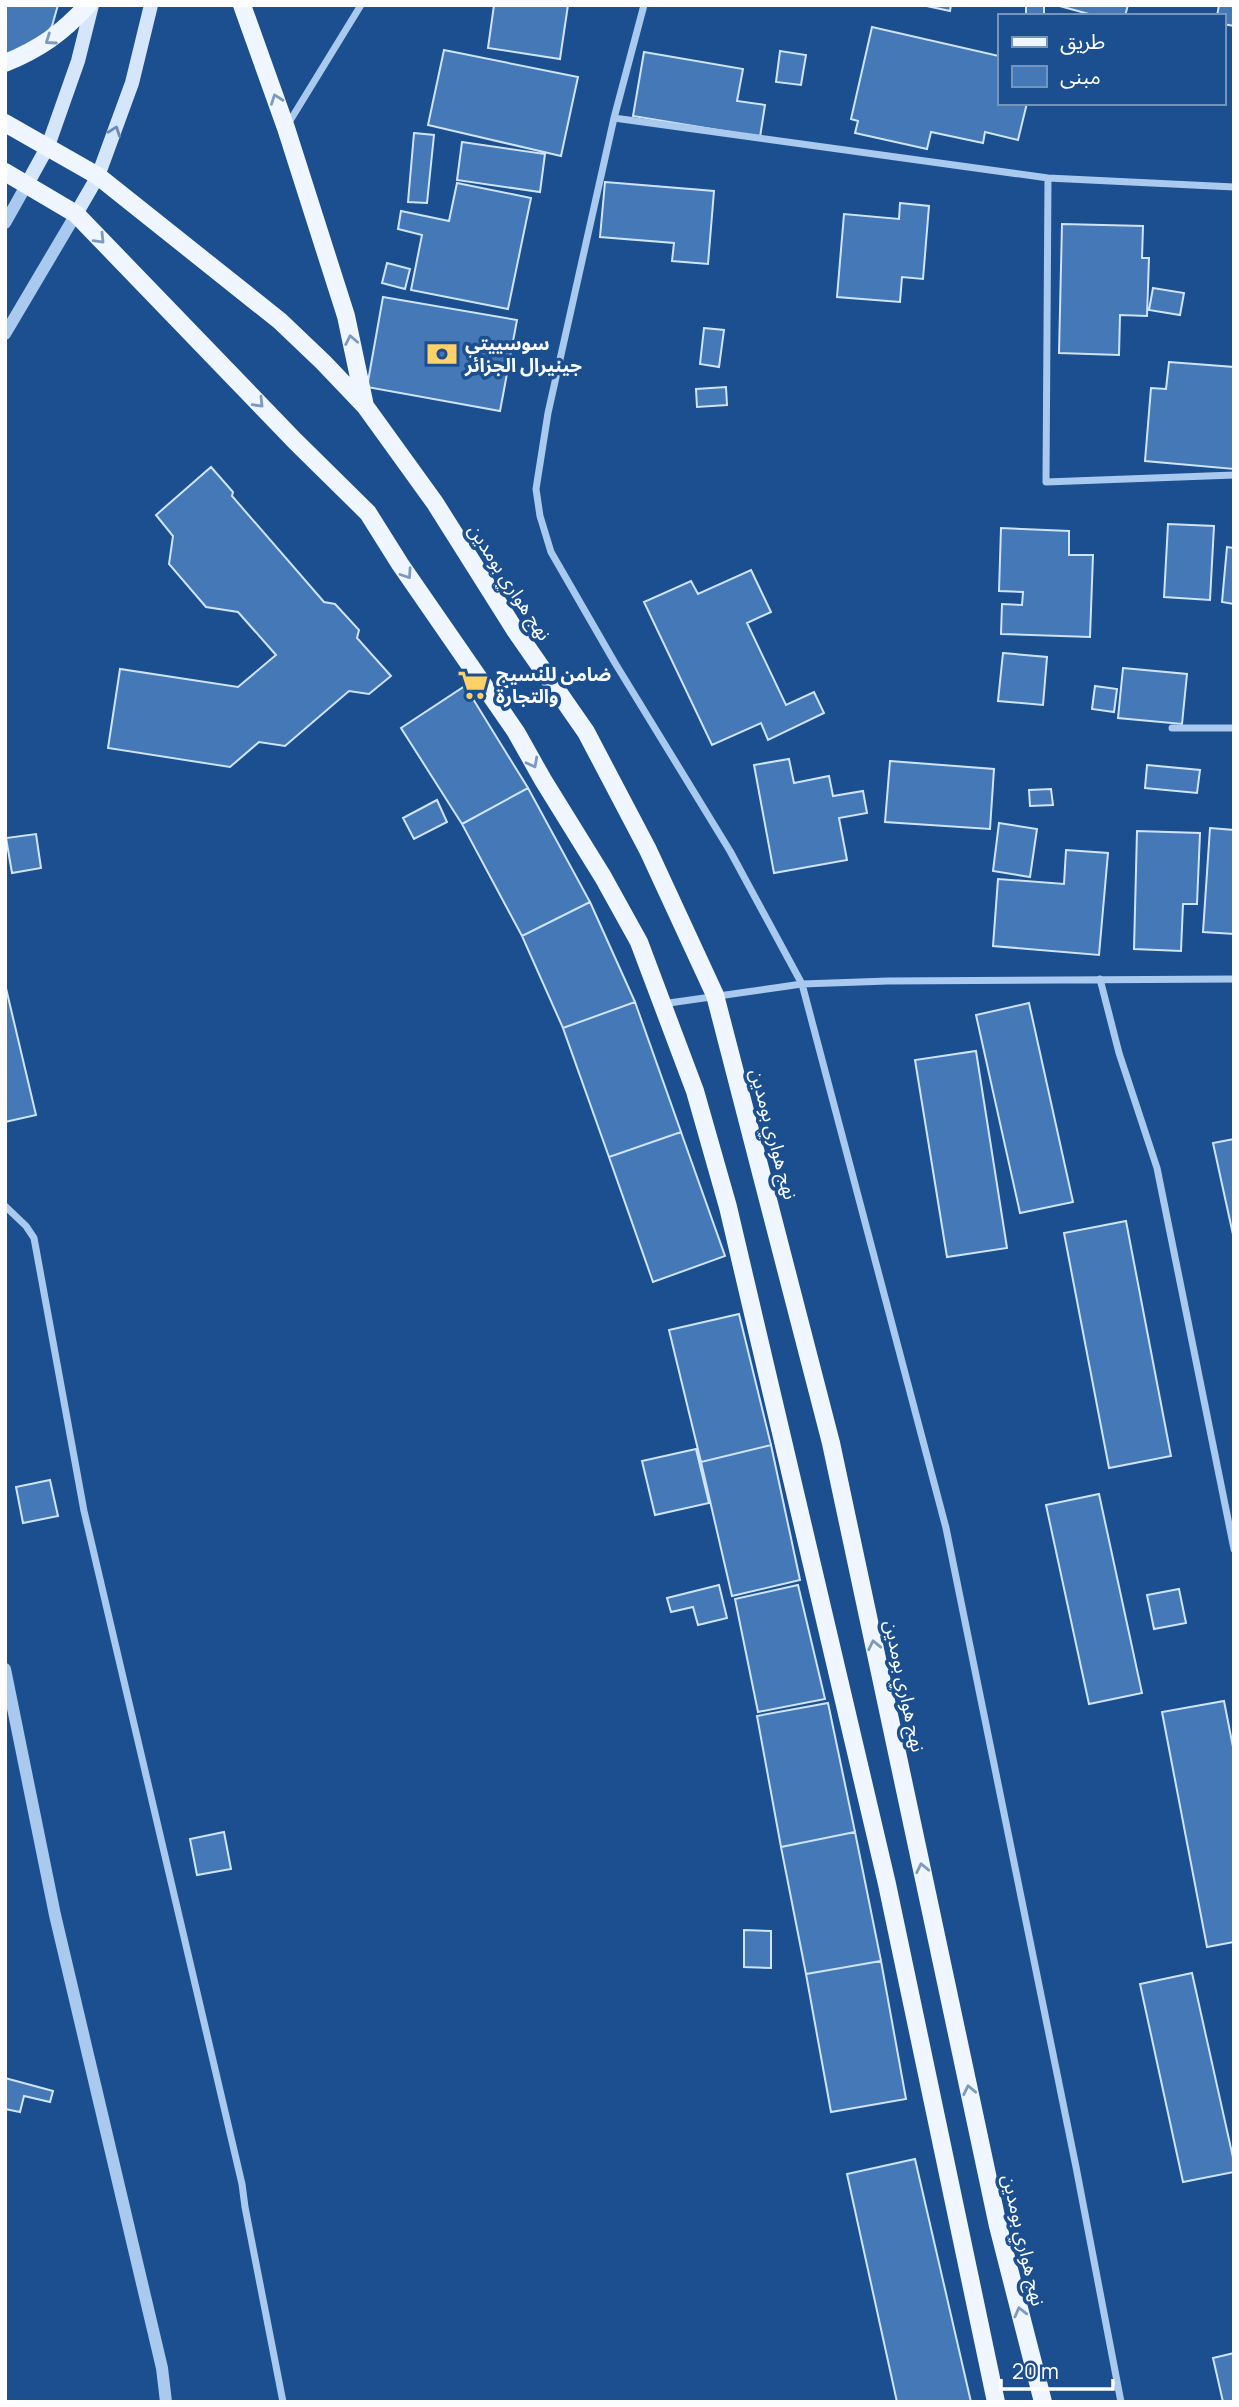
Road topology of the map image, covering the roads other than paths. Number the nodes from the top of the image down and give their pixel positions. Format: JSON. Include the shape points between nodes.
{"nodes":[{"id":1,"x":90,"y":5,"type":"edge"},
{"id":2,"x":151,"y":5,"type":"edge"},
{"id":3,"x":242,"y":5,"type":"edge"},
{"id":4,"x":362,"y":5,"type":"edge"},
{"id":5,"x":644,"y":5,"type":"edge"},
{"id":6,"x":5,"y":63,"type":"edge"},
{"id":7,"x":614,"y":118,"type":"junction"},
{"id":8,"x":5,"y":123,"type":"edge"},
{"id":9,"x":286,"y":128,"type":"junction"},
{"id":10,"x":48,"y":146,"type":"junction"},
{"id":11,"x":5,"y":172,"type":"edge"},
{"id":12,"x":98,"y":176,"type":"junction"},
{"id":13,"x":1048,"y":178,"type":"junction"},
{"id":14,"x":27,"y":184,"type":"junction"},
{"id":15,"x":1234,"y":187,"type":"edge"},
{"id":16,"x":76,"y":214,"type":"junction"},
{"id":17,"x":5,"y":223,"type":"edge"},
{"id":18,"x":5,"y":334,"type":"edge"},
{"id":19,"x":365,"y":406,"type":"junction"},
{"id":20,"x":1234,"y":475,"type":"edge"},
{"id":21,"x":1172,"y":728,"type":"dead end"},
{"id":22,"x":1234,"y":728,"type":"edge"},
{"id":23,"x":1100,"y":979,"type":"junction"},
{"id":24,"x":1234,"y":979,"type":"edge"},
{"id":25,"x":802,"y":984,"type":"junction"},
{"id":26,"x":715,"y":995,"type":"junction"},
{"id":27,"x":661,"y":1004,"type":"junction"},
{"id":28,"x":5,"y":1206,"type":"edge"},
{"id":29,"x":1234,"y":1549,"type":"edge"},
{"id":30,"x":5,"y":1669,"type":"edge"},
{"id":31,"x":166,"y":2402,"type":"edge"},
{"id":32,"x":283,"y":2402,"type":"edge"},
{"id":33,"x":996,"y":2402,"type":"edge"},
{"id":34,"x":1043,"y":2402,"type":"edge"},
{"id":35,"x":1121,"y":2402,"type":"edge"}],
"edges":[{"from":1,"to":6,"type":"main road","one_way":true,"via":[[66,29],[32,52]]},
{"from":1,"to":10,"type":"main road","via":[[78,61]]},
{"from":12,"to":2,"type":"main road","one_way":true,"via":[[132,83]]},
{"from":9,"to":3,"type":"main road","one_way":true},
{"from":4,"to":9,"type":"street"},
{"from":5,"to":7,"type":"street"},
{"from":7,"to":13,"type":"street"},
{"from":7,"to":25,"type":"street","via":[[548,412],[536,489],[540,516],[551,552],[730,851]]},
{"from":8,"to":10,"type":"main road","name":"نهج هواري بومدين"},
{"from":19,"to":9,"type":"main road","one_way":true,"via":[[346,316]]},
{"from":10,"to":12,"type":"main road","name":"نهج هواري بومدين"},
{"from":10,"to":14,"type":"main road"},
{"from":11,"to":14,"type":"main road"},
{"from":12,"to":16,"type":"main road"},
{"from":12,"to":19,"type":"main road","name":"نهج هواري بومدين","via":[[280,321]]},
{"from":13,"to":15,"type":"street"},
{"from":13,"to":20,"type":"street","via":[[1046,482]]},
{"from":14,"to":16,"type":"main road"},
{"from":14,"to":17,"type":"street"},
{"from":16,"to":18,"type":"street"},
{"from":16,"to":27,"type":"main road","one_way":true,"via":[[368,513],[516,732],[603,877],[639,942]]},
{"from":19,"to":26,"type":"main road","name":"نهج هواري بومدين","via":[[435,503],[586,732],[648,850]]},
{"from":21,"to":22,"type":"street"},
{"from":23,"to":24,"type":"street"},
{"from":23,"to":25,"type":"street"},
{"from":23,"to":29,"type":"street","via":[[1157,1168]]},
{"from":25,"to":26,"type":"street"},
{"from":25,"to":35,"type":"street","via":[[947,1528]]},
{"from":26,"to":27,"type":"street"},
{"from":34,"to":26,"type":"main road","name":"نهج هواري بومدين","one_way":true,"via":[[998,2226],[831,1443]]},
{"from":27,"to":33,"type":"main road","via":[[695,1091],[741,1264],[887,1884]]},
{"from":28,"to":32,"type":"street","via":[[34,1238],[84,1511],[242,2184]]},
{"from":30,"to":31,"type":"street","via":[[55,1915],[162,2368]]}]}
